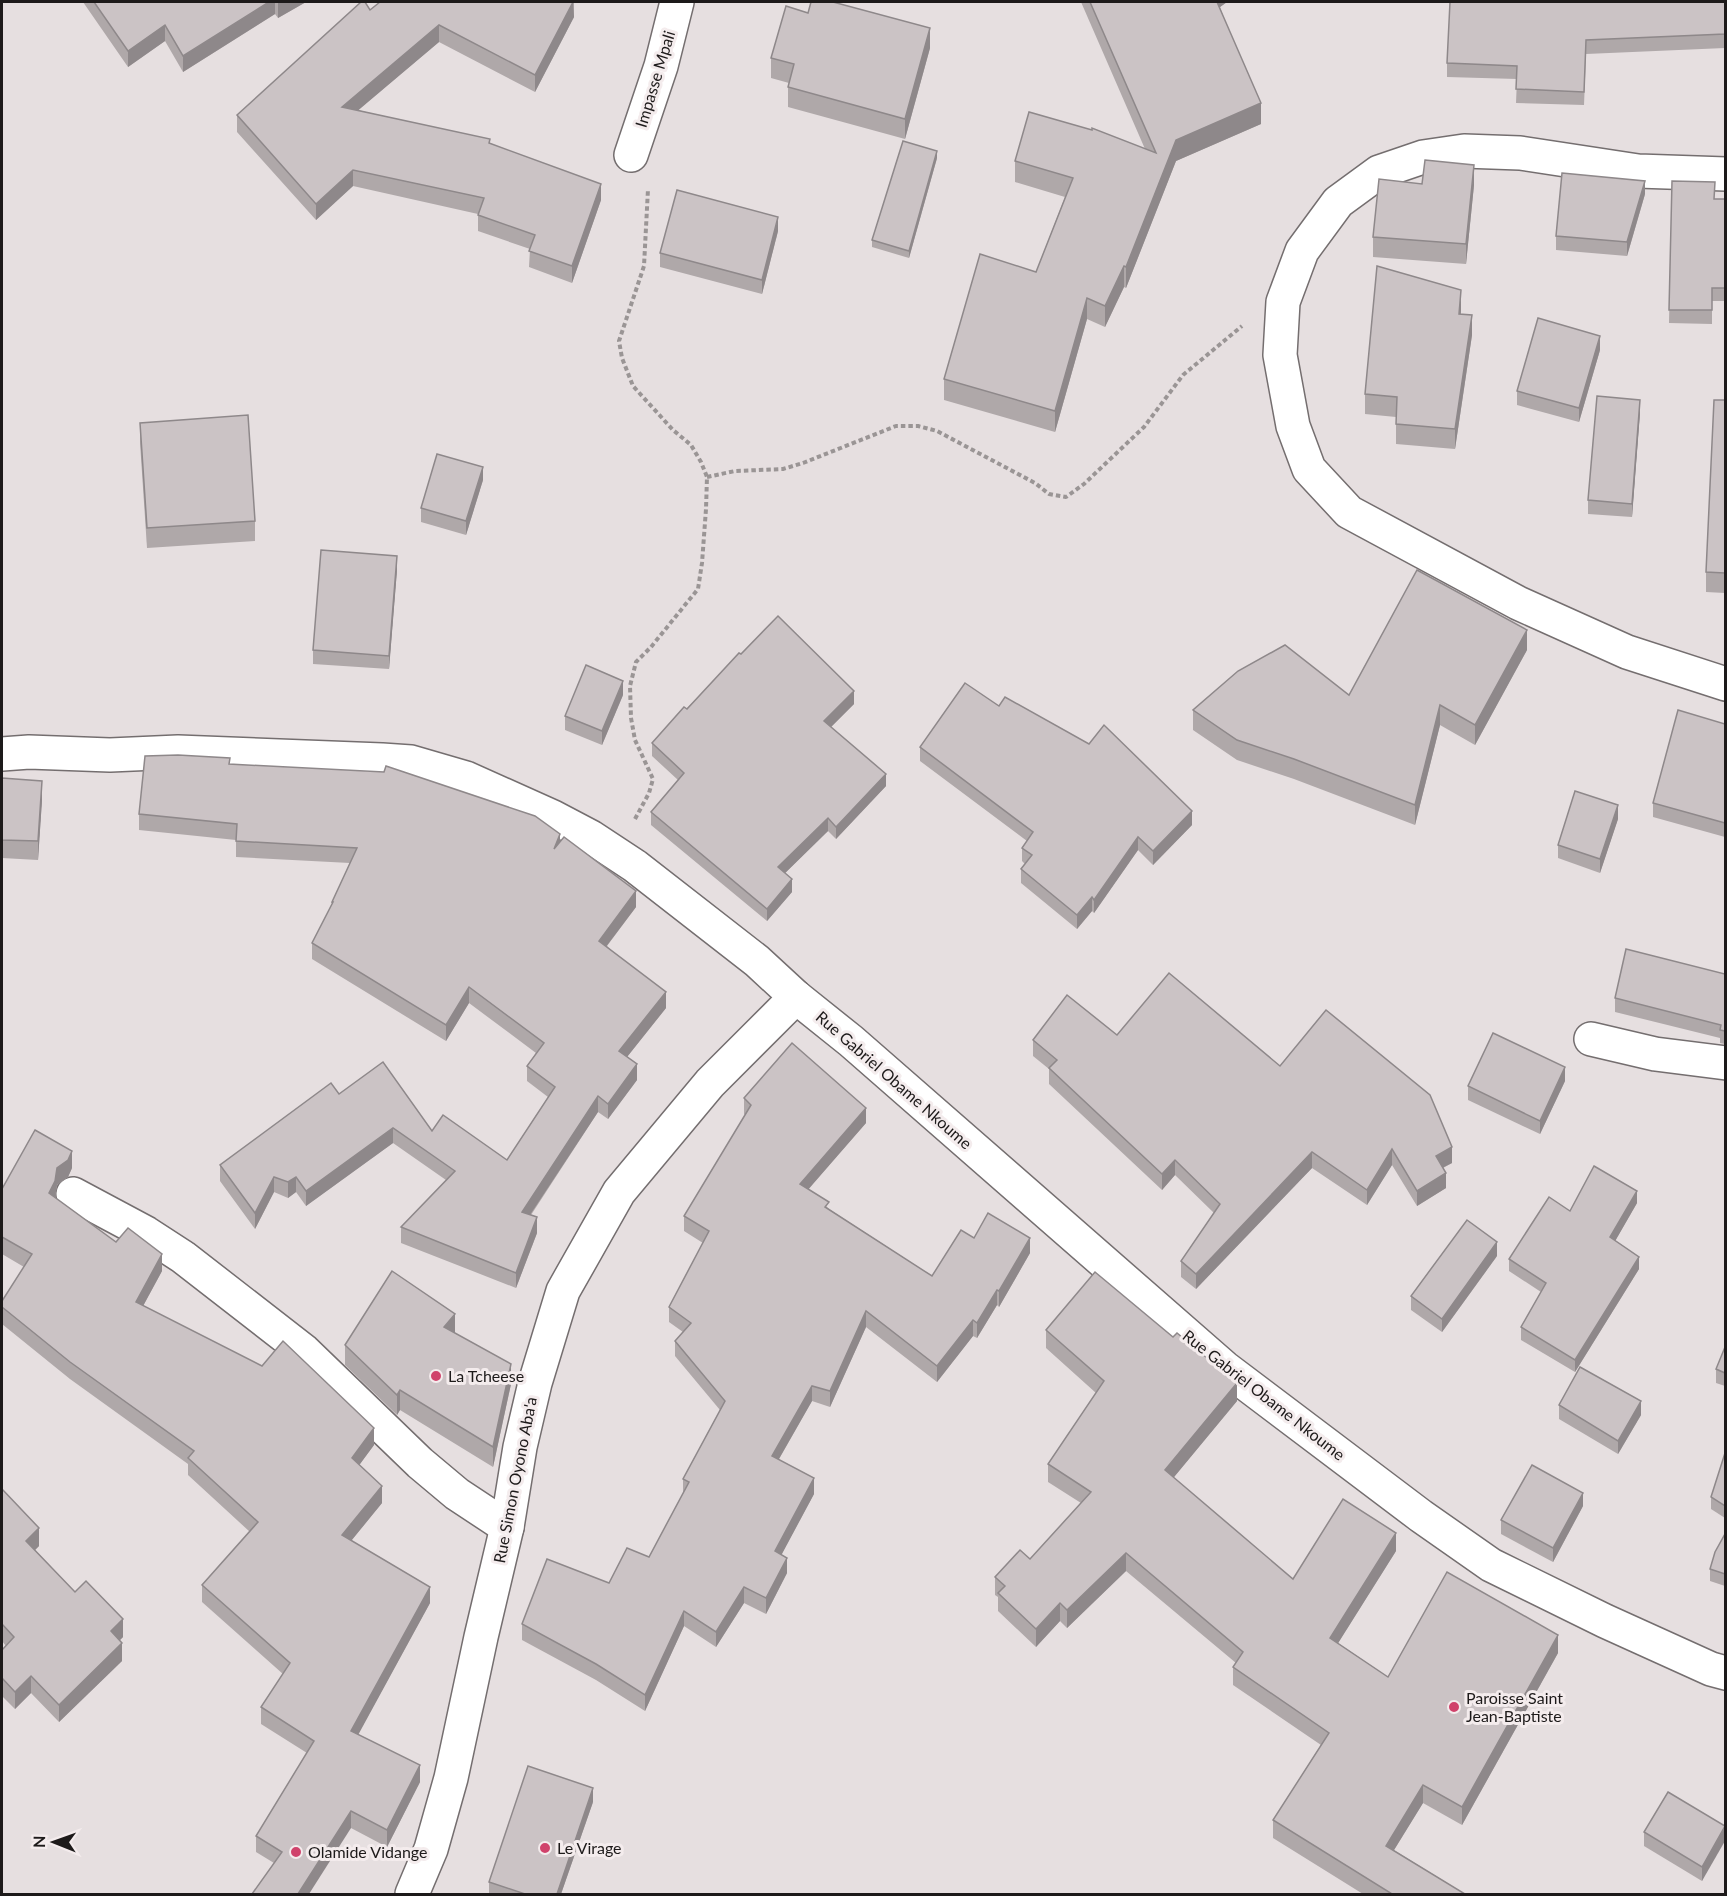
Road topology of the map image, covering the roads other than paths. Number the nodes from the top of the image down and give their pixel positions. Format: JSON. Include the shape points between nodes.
{"nodes":[{"id":1,"x":677,"y":2,"type":"edge"},
{"id":2,"x":631,"y":156,"type":"dead end"},
{"id":3,"x":1725,"y":174,"type":"edge"},
{"id":4,"x":1725,"y":684,"type":"edge"},
{"id":5,"x":2,"y":754,"type":"edge"},
{"id":6,"x":796,"y":997,"type":"junction"},
{"id":7,"x":1591,"y":1039,"type":"dead end"},
{"id":8,"x":1725,"y":1063,"type":"edge"},
{"id":9,"x":74,"y":1194,"type":"dead end"},
{"id":10,"x":507,"y":1527,"type":"junction"},
{"id":11,"x":1725,"y":1673,"type":"edge"},
{"id":12,"x":412,"y":1894,"type":"edge"}],
"edges":[{"from":1,"to":2,"type":"street","name":"Impasse Mpali"},
{"from":3,"to":4,"type":"street","via":[[1638,171],[1520,153],[1464,151],[1424,157],[1379,172],[1338,202],[1302,252],[1283,302],[1280,355],[1293,426],[1309,469],[1349,512],[1518,603],[1627,652]]},
{"from":5,"to":6,"type":"street","name":"Rue Gabriel Obame Nkoume","via":[[178,752],[411,762],[466,778],[591,837],[757,961]]},
{"from":6,"to":10,"type":"street","name":"Rue Simon Oyono Aba'a","via":[[710,1083],[619,1192],[563,1292],[534,1383]]},
{"from":6,"to":11,"type":"street","name":"Rue Gabriel Obame Nkoume","via":[[1225,1368],[1421,1516],[1491,1565],[1605,1621]]},
{"from":7,"to":8,"type":"street","via":[[1655,1054]]},
{"from":9,"to":10,"type":"street","via":[[183,1257],[304,1351],[457,1494]]},
{"from":10,"to":12,"type":"street","name":"Rue Simon Oyono Aba'a","via":[[451,1778],[431,1849]]}]}
